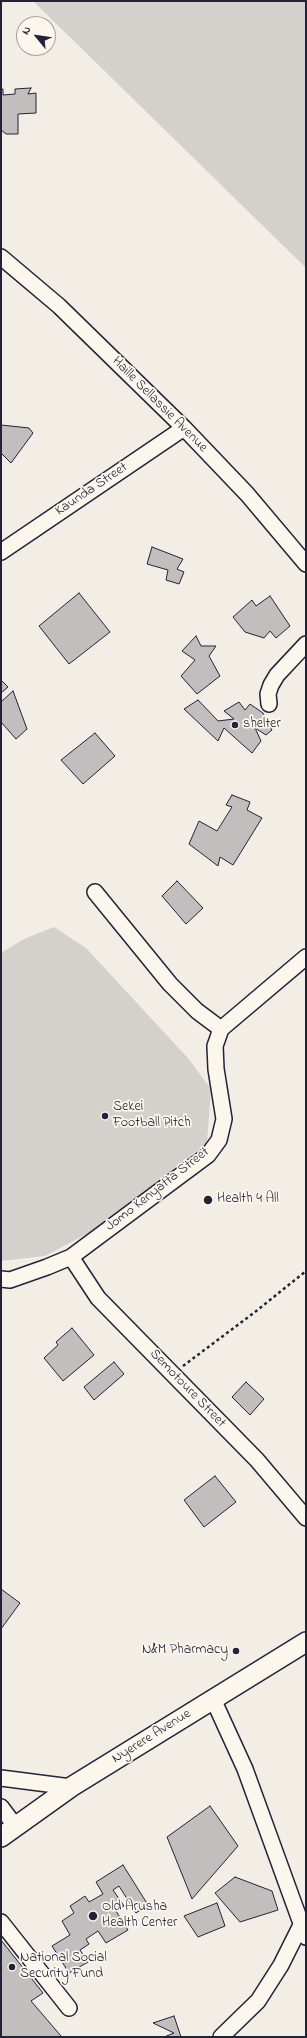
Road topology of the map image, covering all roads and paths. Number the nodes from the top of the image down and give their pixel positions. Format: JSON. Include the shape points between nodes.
{"nodes":[{"id":1,"x":1,"y":257,"type":"edge"},
{"id":2,"x":184,"y":428,"type":"junction"},
{"id":3,"x":1,"y":552,"type":"edge"},
{"id":4,"x":306,"y":564,"type":"edge"},
{"id":5,"x":306,"y":644,"type":"edge"},
{"id":6,"x":269,"y":704,"type":"dead end"},
{"id":7,"x":95,"y":892,"type":"dead end"},
{"id":8,"x":306,"y":957,"type":"edge"},
{"id":9,"x":221,"y":1029,"type":"junction"},
{"id":10,"x":71,"y":1257,"type":"junction"},
{"id":11,"x":306,"y":1270,"type":"edge"},
{"id":12,"x":1,"y":1279,"type":"edge"},
{"id":13,"x":173,"y":1373,"type":"junction"},
{"id":14,"x":306,"y":1518,"type":"edge"},
{"id":15,"x":306,"y":1642,"type":"edge"},
{"id":16,"x":213,"y":1699,"type":"junction"},
{"id":17,"x":1,"y":1778,"type":"edge"},
{"id":18,"x":71,"y":1788,"type":"junction"},
{"id":19,"x":1,"y":1807,"type":"edge"},
{"id":20,"x":16,"y":1826,"type":"junction"},
{"id":21,"x":1,"y":1838,"type":"edge"},
{"id":22,"x":1,"y":1922,"type":"edge"},
{"id":23,"x":304,"y":1931,"type":"edge"},
{"id":24,"x":69,"y":2008,"type":"dead end"},
{"id":25,"x":221,"y":2037,"type":"edge"}],
"edges":[{"from":1,"to":2,"type":"street","name":"Haille Sellassie Avenue","via":[[59,306]]},
{"from":2,"to":3,"type":"street","name":"Kaunda Street"},
{"from":2,"to":4,"type":"street","name":"Haille Sellassie Avenue","via":[[252,499]]},
{"from":5,"to":6,"type":"street","via":[[270,685]]},
{"from":7,"to":9,"type":"street","via":[[170,984],[197,1011]]},
{"from":8,"to":9,"type":"street"},
{"from":9,"to":10,"type":"street","name":"Jomo Kenyatta Street","via":[[215,1046],[224,1119],[219,1140],[208,1155]]},
{"from":10,"to":12,"type":"street","name":"Jomo Kenyatta Street","via":[[10,1280]]},
{"from":10,"to":13,"type":"street","name":"Semotoure Street","via":[[98,1298]]},
{"from":11,"to":13,"type":"path"},
{"from":13,"to":14,"type":"street","name":"Semotoure Street","via":[[257,1460]]},
{"from":15,"to":16,"type":"main road","name":"Nyerere Avenue"},
{"from":16,"to":18,"type":"main road","name":"Nyerere Avenue"},
{"from":16,"to":23,"type":"street","via":[[245,1769]]},
{"from":17,"to":18,"type":"street"},
{"from":18,"to":20,"type":"main road","name":"Nyerere Avenue"},
{"from":19,"to":20,"type":"street"},
{"from":20,"to":21,"type":"main road","name":"Nyerere Avenue"},
{"from":22,"to":24,"type":"street"},
{"from":23,"to":25,"type":"street","via":[[258,2001]]}]}
